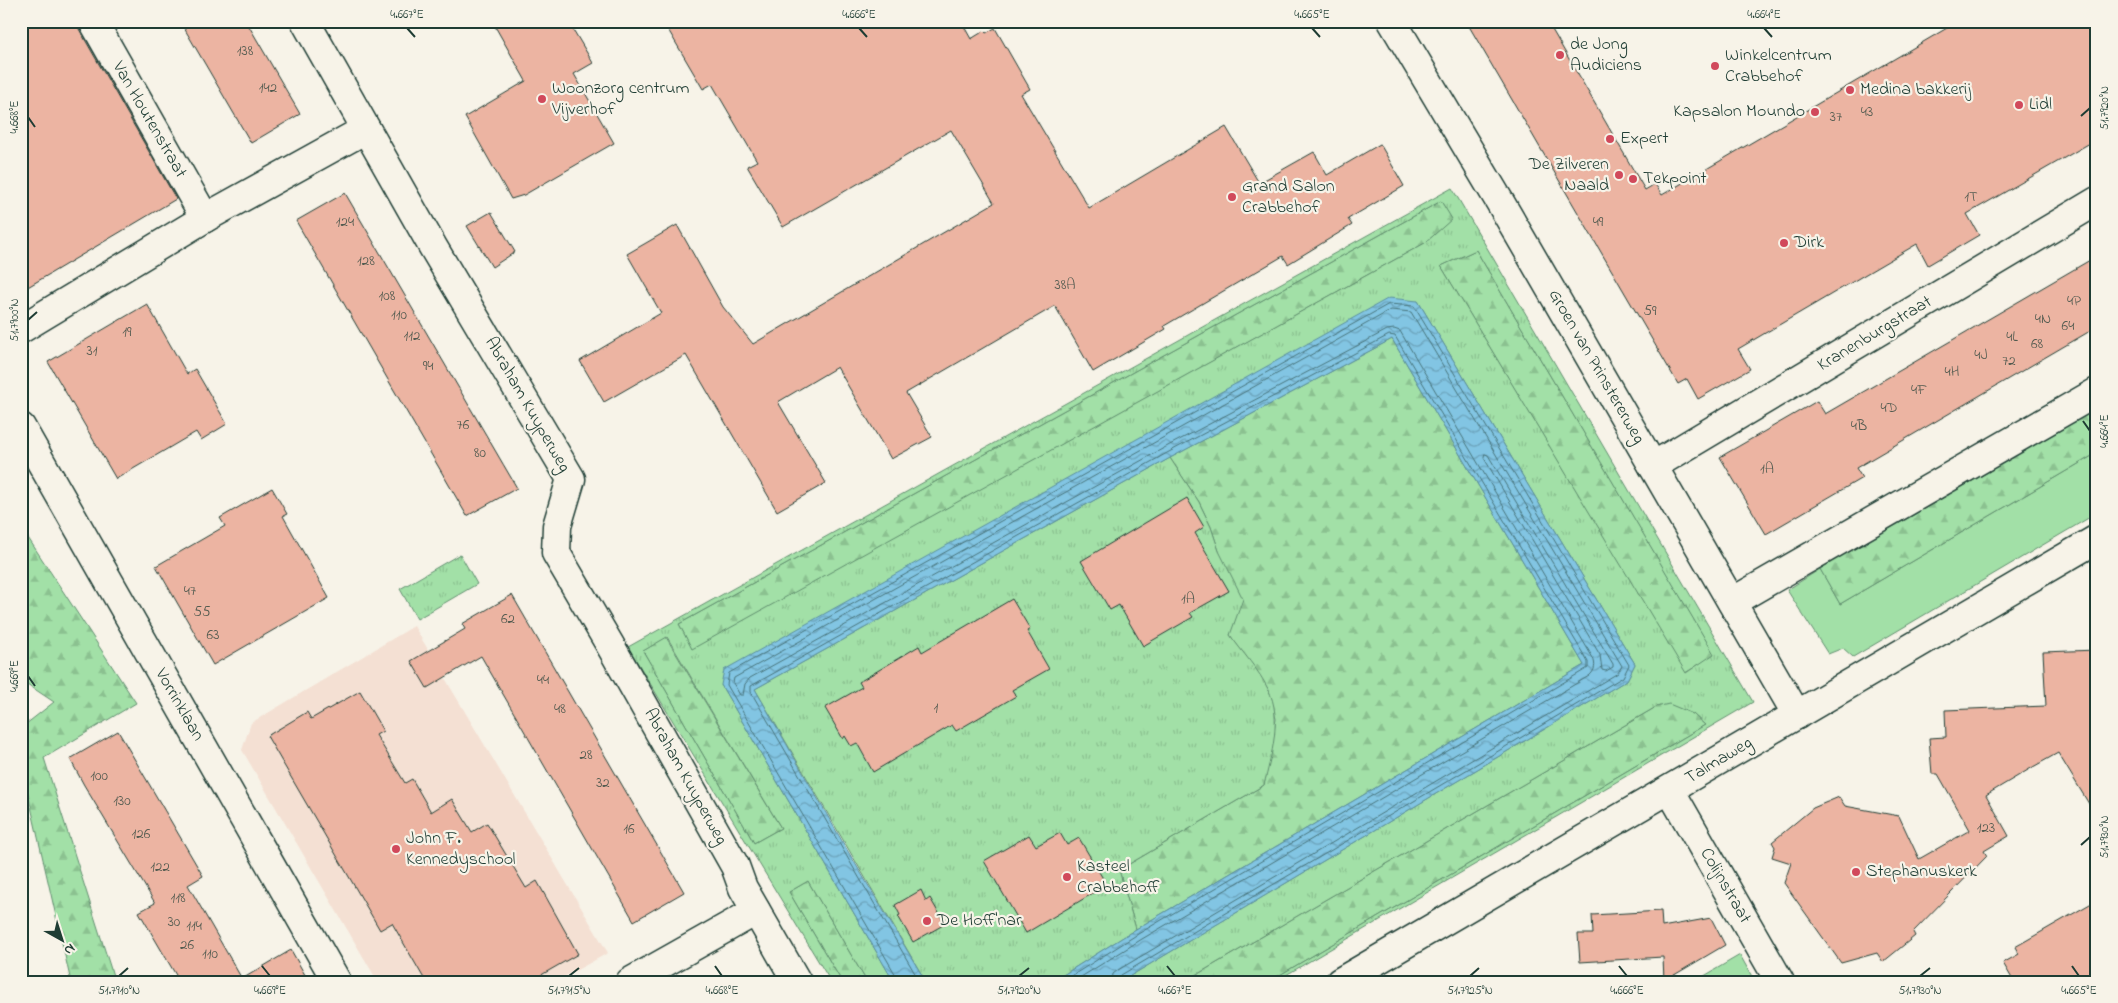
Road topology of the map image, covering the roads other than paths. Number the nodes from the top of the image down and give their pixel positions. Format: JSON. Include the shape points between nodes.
{"nodes":[{"id":1,"x":94,"y":21,"type":"edge"},
{"id":2,"x":305,"y":21,"type":"edge"},
{"id":3,"x":1392,"y":21,"type":"edge"},
{"id":4,"x":366,"y":129,"type":"junction"},
{"id":5,"x":2097,"y":202,"type":"edge"},
{"id":6,"x":205,"y":218,"type":"junction"},
{"id":7,"x":21,"y":329,"type":"edge"},
{"id":8,"x":2097,"y":392,"type":"edge"},
{"id":9,"x":21,"y":427,"type":"edge"},
{"id":10,"x":1653,"y":466,"type":"junction"},
{"id":11,"x":2097,"y":540,"type":"edge"},
{"id":12,"x":1732,"y":602,"type":"junction"},
{"id":13,"x":1797,"y":715,"type":"junction"},
{"id":14,"x":1670,"y":790,"type":"junction"},
{"id":15,"x":756,"y":911,"type":"junction"},
{"id":16,"x":337,"y":982,"type":"edge"},
{"id":17,"x":630,"y":982,"type":"edge"},
{"id":18,"x":798,"y":982,"type":"edge"},
{"id":19,"x":1340,"y":982,"type":"edge"},
{"id":20,"x":1780,"y":982,"type":"edge"}],
"edges":[{"from":1,"to":6,"type":"street","name":"Van Houtenstraat"},
{"from":2,"to":4,"type":"street","name":"Abraham Kuyperweg"},
{"from":3,"to":10,"type":"street","name":"Groen van Prinstererweg"},
{"from":4,"to":6,"type":"street"},
{"from":4,"to":15,"type":"street","name":"Abraham Kuyperweg","via":[[571,479],[557,526],[556,553],[730,858]]},
{"from":5,"to":10,"type":"street","name":"Kranenburgstraat"},
{"from":6,"to":7,"type":"street"},
{"from":8,"to":12,"type":"street"},
{"from":9,"to":16,"type":"street","name":"Vorrinklaan"},
{"from":10,"to":12,"type":"street","name":"Groen van Prinstererweg"},
{"from":11,"to":13,"type":"street","name":"Talmaweg"},
{"from":12,"to":13,"type":"street","name":"Groen van Prinstererweg"},
{"from":13,"to":14,"type":"street","name":"Talmaweg"},
{"from":14,"to":19,"type":"street","name":"Talmaweg"},
{"from":14,"to":20,"type":"street","name":"Colijnstraat"},
{"from":15,"to":17,"type":"street"},
{"from":15,"to":18,"type":"street","name":"Abraham Kuyperweg"}]}
